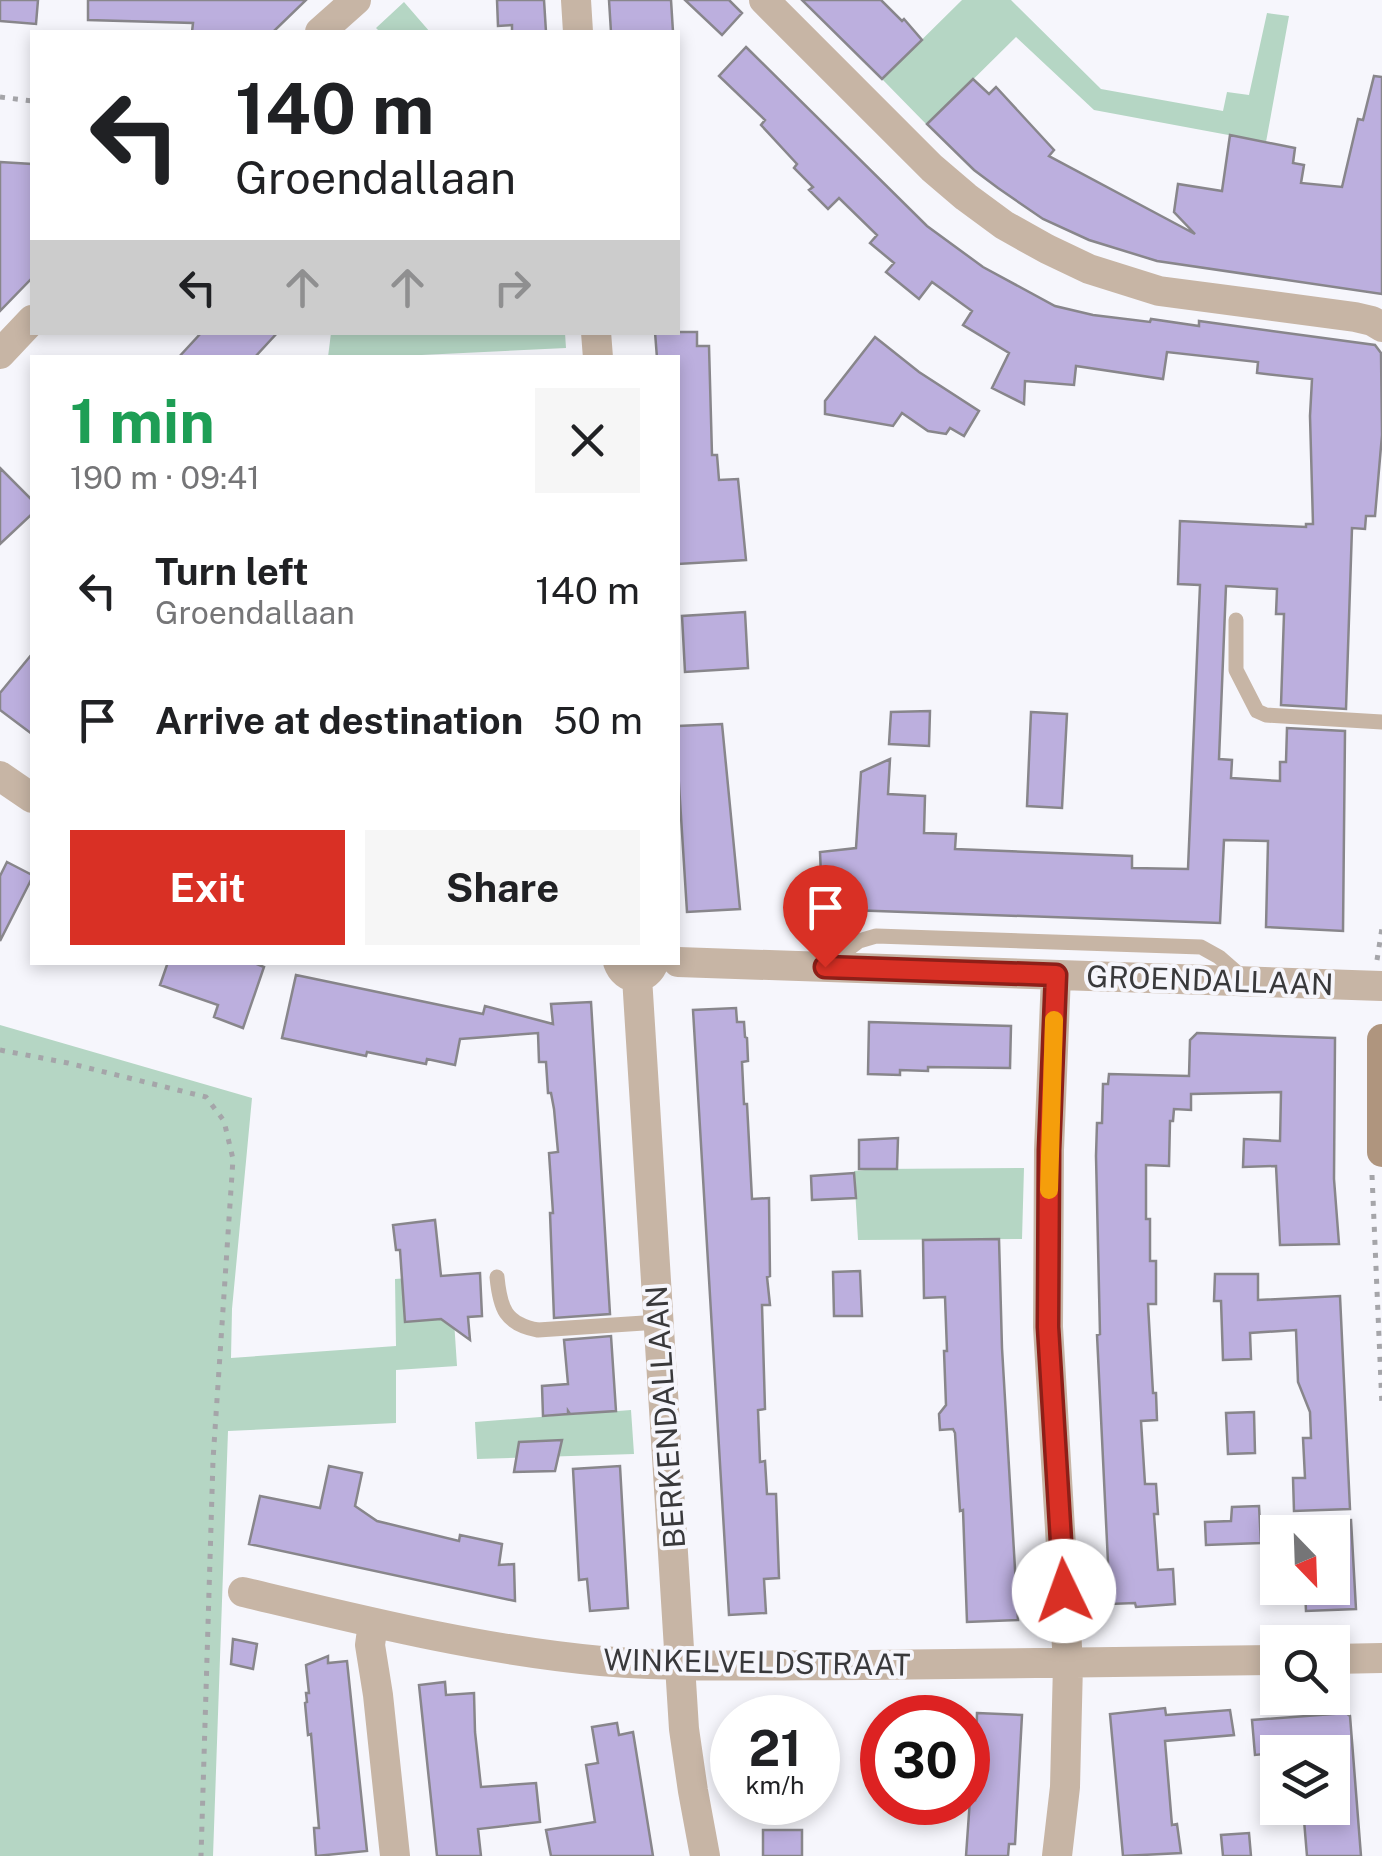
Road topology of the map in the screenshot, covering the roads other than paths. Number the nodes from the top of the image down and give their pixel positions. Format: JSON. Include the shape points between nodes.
{"nodes":[{"id":1,"x":356,"y":0,"type":"edge"},
{"id":2,"x":576,"y":0,"type":"edge"},
{"id":3,"x":764,"y":0,"type":"edge"},
{"id":4,"x":322,"y":30,"type":"edge"},
{"id":5,"x":578,"y":30,"type":"edge"},
{"id":6,"x":30,"y":322,"type":"edge"},
{"id":7,"x":1382,"y":327,"type":"edge"},
{"id":8,"x":0,"y":354,"type":"edge"},
{"id":9,"x":1236,"y":620,"type":"dead end"},
{"id":10,"x":1382,"y":722,"type":"edge"},
{"id":11,"x":0,"y":776,"type":"edge"},
{"id":12,"x":30,"y":797,"type":"edge"},
{"id":13,"x":1047,"y":942,"type":"junction"},
{"id":14,"x":680,"y":962,"type":"edge"},
{"id":15,"x":636,"y":967,"type":"edge"},
{"id":16,"x":825,"y":967,"type":"junction"},
{"id":17,"x":1051,"y":974,"type":"junction"},
{"id":18,"x":1246,"y":981,"type":"junction"},
{"id":19,"x":1382,"y":986,"type":"edge"},
{"id":20,"x":1382,"y":1039,"type":"edge"},
{"id":21,"x":1382,"y":1152,"type":"edge"},
{"id":22,"x":497,"y":1278,"type":"dead end"},
{"id":23,"x":659,"y":1322,"type":"junction"},
{"id":24,"x":242,"y":1592,"type":"dead end"},
{"id":25,"x":373,"y":1623,"type":"junction"},
{"id":26,"x":1382,"y":1658,"type":"edge"},
{"id":27,"x":1350,"y":1659,"type":"edge"},
{"id":28,"x":1260,"y":1660,"type":"edge"},
{"id":29,"x":1068,"y":1664,"type":"junction"},
{"id":30,"x":680,"y":1666,"type":"junction"},
{"id":31,"x":395,"y":1856,"type":"edge"},
{"id":32,"x":705,"y":1856,"type":"edge"},
{"id":33,"x":1058,"y":1856,"type":"edge"}],
"edges":[{"from":1,"to":4,"type":"street"},
{"from":2,"to":5,"type":"street"},
{"from":3,"to":7,"type":"street","via":[[932,168],[1046,249],[1159,290],[1355,317]]},
{"from":6,"to":8,"type":"street"},
{"from":9,"to":10,"type":"lane","via":[[1236,670],[1257,711]]},
{"from":11,"to":12,"type":"street"},
{"from":13,"to":16,"type":"lane","via":[[876,936]]},
{"from":13,"to":17,"type":"lane"},
{"from":13,"to":18,"type":"lane","via":[[1201,947]]},
{"from":14,"to":16,"type":"street","name":"GROENDALLAAN"},
{"from":15,"to":23,"type":"street","name":"BERKENDALLAAN"},
{"from":16,"to":17,"type":"street","name":"GROENDALLAAN"},
{"from":17,"to":18,"type":"street","name":"GROENDALLAAN"},
{"from":17,"to":29,"type":"street","via":[[1048,1327]]},
{"from":18,"to":19,"type":"street","name":"GROENDALLAAN"},
{"from":20,"to":21,"type":"main road"},
{"from":22,"to":23,"type":"lane","via":[[504,1311],[525,1328]]},
{"from":23,"to":30,"type":"street","name":"BERKENDALLAAN"},
{"from":24,"to":25,"type":"street","name":"WINKELVELDSTRAAT"},
{"from":25,"to":30,"type":"street","name":"WINKELVELDSTRAAT","via":[[525,1652]]},
{"from":25,"to":31,"type":"street","via":[[370,1645]]},
{"from":26,"to":27,"type":"street"},
{"from":28,"to":29,"type":"street","name":"WINKELVELDSTRAAT"},
{"from":29,"to":30,"type":"street","name":"WINKELVELDSTRAAT"},
{"from":29,"to":33,"type":"street"},
{"from":30,"to":32,"type":"street","name":"BERKENDALLAAN"}]}
